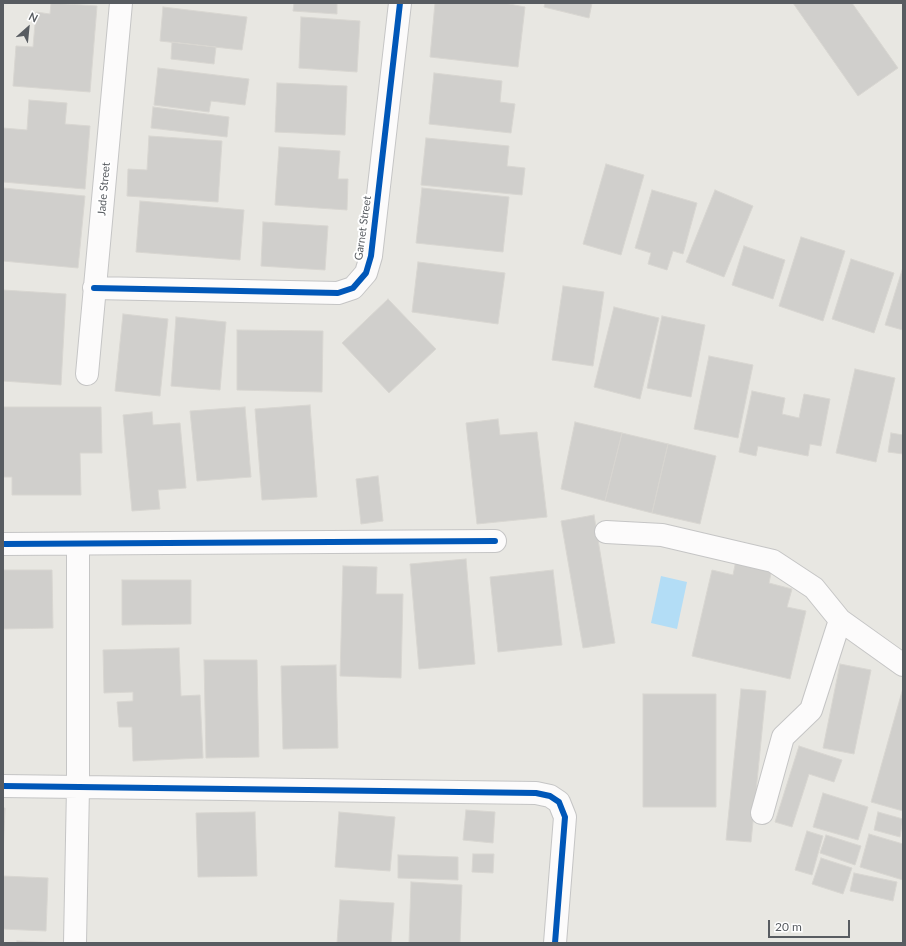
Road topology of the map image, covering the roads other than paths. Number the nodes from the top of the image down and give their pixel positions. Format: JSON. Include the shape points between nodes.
{"nodes":[{"id":1,"x":121,"y":3,"type":"edge"},
{"id":2,"x":400,"y":3,"type":"edge"},
{"id":3,"x":94,"y":288,"type":"junction"},
{"id":4,"x":87,"y":374,"type":"dead end"},
{"id":5,"x":606,"y":532,"type":"dead end"},
{"id":6,"x":495,"y":541,"type":"dead end"},
{"id":7,"x":3,"y":544,"type":"edge"},
{"id":8,"x":78,"y":544,"type":"junction"},
{"id":9,"x":840,"y":620,"type":"junction"},
{"id":10,"x":903,"y":665,"type":"edge"},
{"id":11,"x":3,"y":786,"type":"edge"},
{"id":12,"x":78,"y":787,"type":"junction"},
{"id":13,"x":762,"y":813,"type":"dead end"},
{"id":14,"x":75,"y":943,"type":"edge"},
{"id":15,"x":555,"y":943,"type":"edge"}],
"edges":[{"from":1,"to":3,"type":"street","name":"Jade Street"},
{"from":2,"to":3,"type":"street","name":"Garnet Street","via":[[371,256],[366,273],[353,288],[338,293]]},
{"from":3,"to":4,"type":"street","name":"Jade Street"},
{"from":5,"to":9,"type":"street","via":[[662,535],[773,561],[814,588]]},
{"from":6,"to":8,"type":"street"},
{"from":7,"to":8,"type":"street"},
{"from":8,"to":12,"type":"street"},
{"from":9,"to":10,"type":"street"},
{"from":9,"to":13,"type":"street","via":[[811,710],[782,737]]},
{"from":11,"to":12,"type":"street"},
{"from":12,"to":14,"type":"street"},
{"from":12,"to":15,"type":"street","via":[[536,792],[550,796],[559,802],[565,817]]}]}
